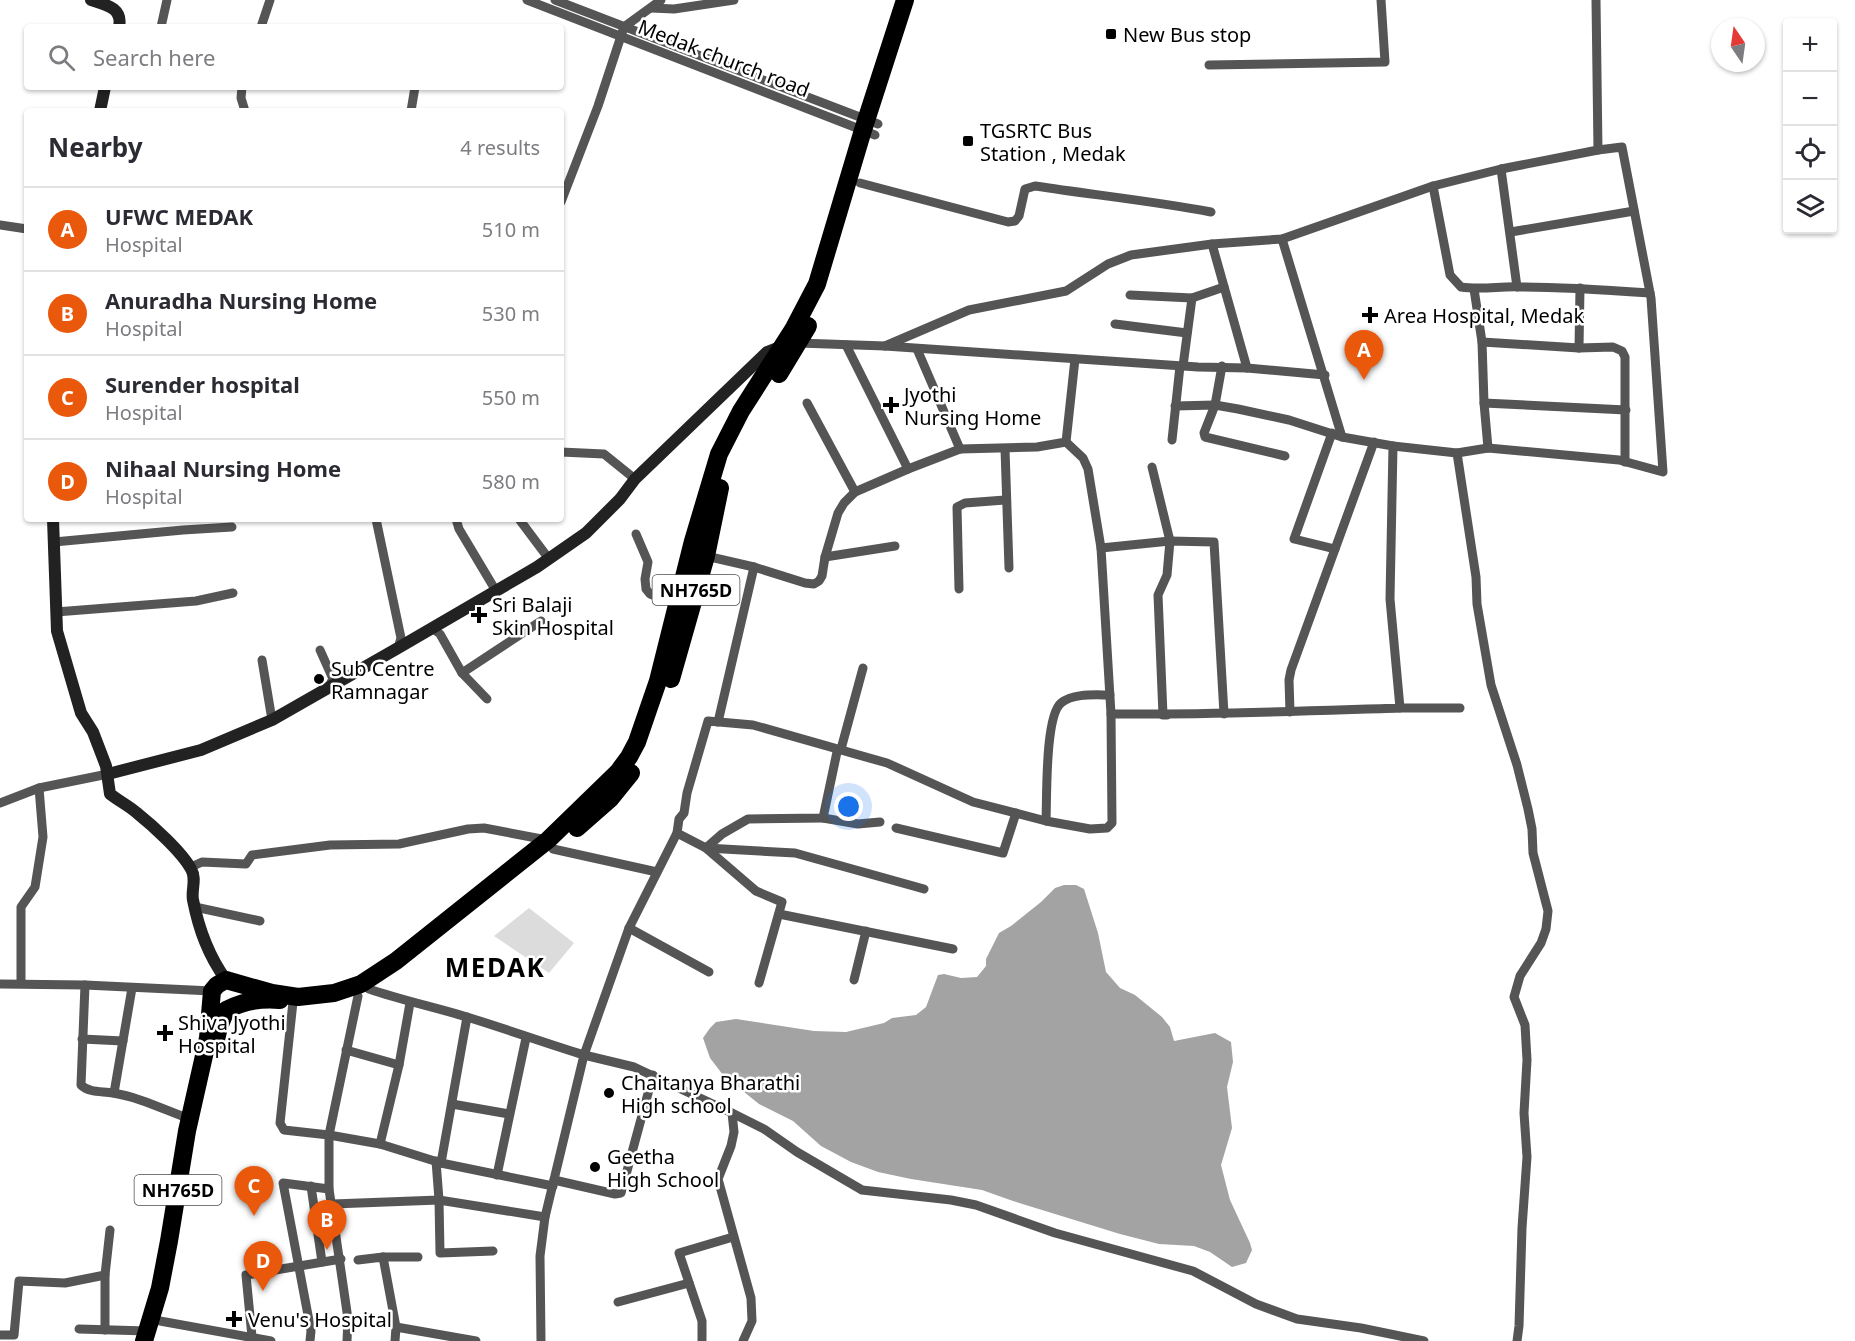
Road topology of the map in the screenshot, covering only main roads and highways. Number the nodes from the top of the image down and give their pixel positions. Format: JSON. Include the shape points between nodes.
{"nodes":[{"id":1,"x":905,"y":0,"type":"edge"},
{"id":2,"x":917,"y":0,"type":"edge"},
{"id":3,"x":871,"y":127,"type":"junction"},
{"id":4,"x":791,"y":344,"type":"junction"},
{"id":5,"x":550,"y":845,"type":"junction"},
{"id":6,"x":151,"y":1334,"type":"edge"}],
"edges":[{"from":1,"to":3,"type":"highway","number":"NH765D"},
{"from":2,"to":3,"type":"highway","number":"NH765D"},
{"from":3,"to":4,"type":"highway","number":"NH765D","via":[[817,284],[794,328]]},
{"from":3,"to":4,"type":"highway","number":"NH765D","via":[[860,183],[827,289]]},
{"from":4,"to":5,"type":"highway","number":"NH765D","via":[[741,411],[719,454],[658,681],[637,742],[618,772]]},
{"from":4,"to":5,"type":"highway","number":"NH765D","via":[[729,459],[706,556],[648,748],[610,800]]},
{"from":5,"to":6,"type":"highway","number":"NH765D","via":[[387,979],[364,992],[326,1002],[273,999],[239,1004],[226,1011],[215,1041],[195,1134],[169,1291]]},
{"from":5,"to":6,"type":"highway","number":"NH765D","via":[[396,961],[350,990],[298,997],[219,986]]}]}
